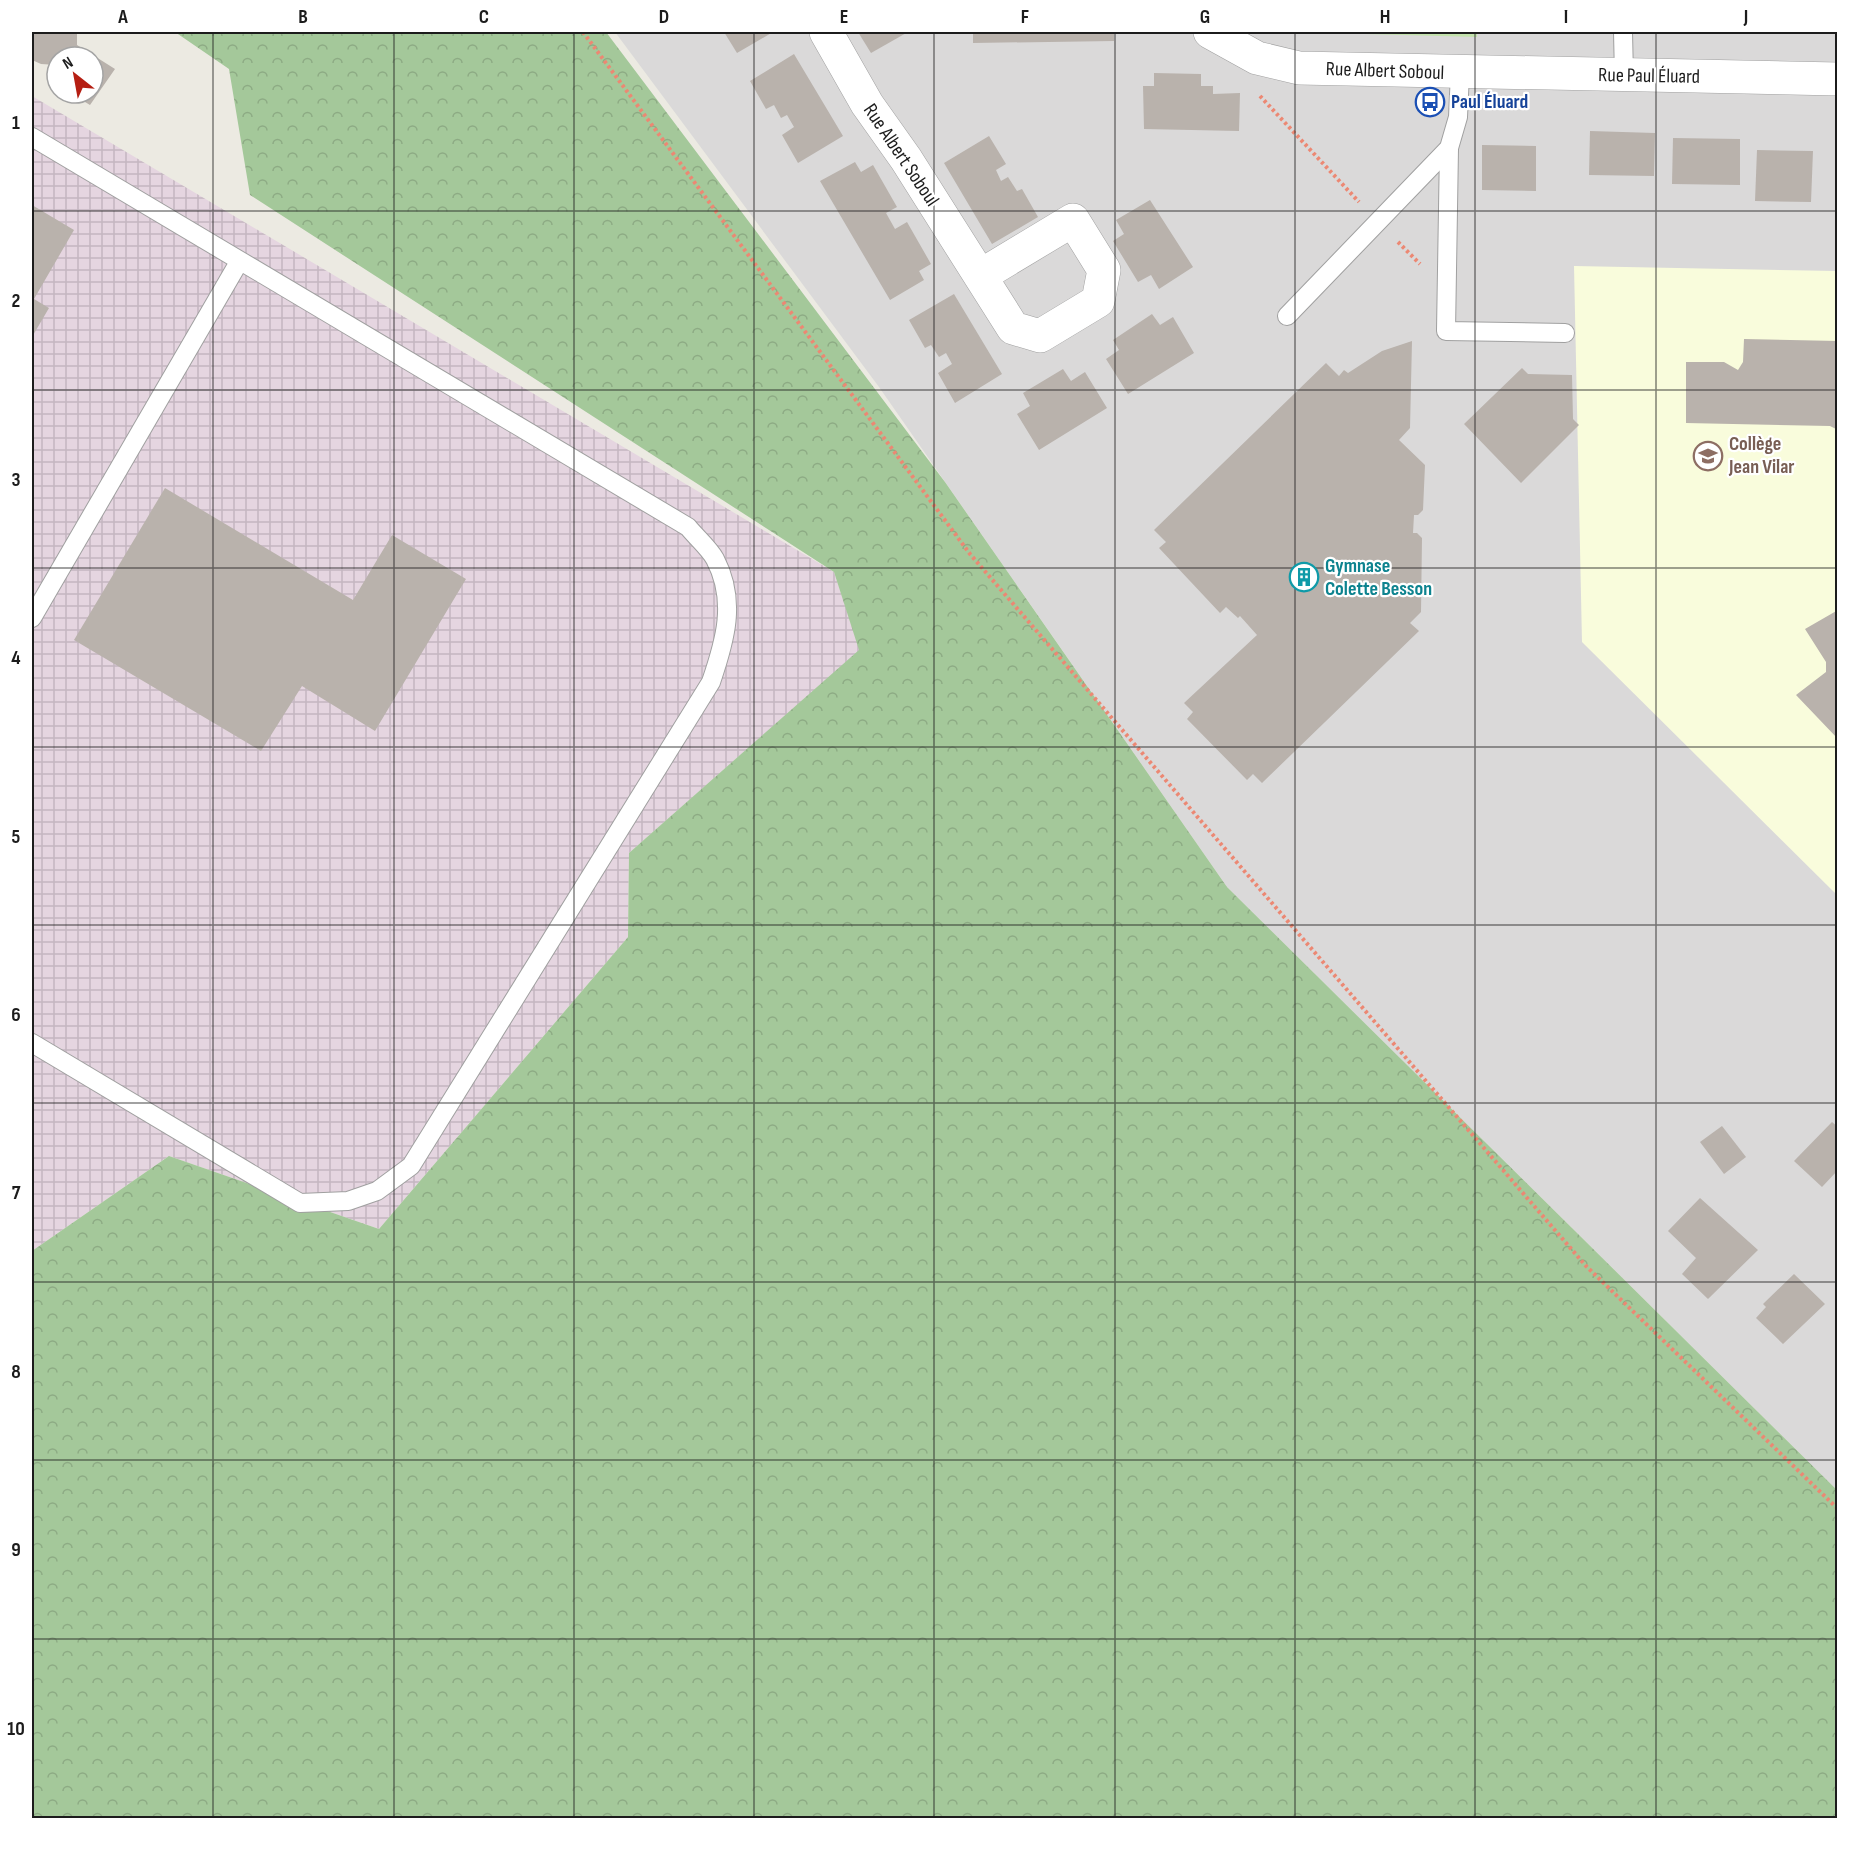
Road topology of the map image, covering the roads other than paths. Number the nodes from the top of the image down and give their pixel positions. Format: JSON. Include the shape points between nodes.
{"nodes":[{"id":1,"x":826,"y":32,"type":"edge"},
{"id":2,"x":1210,"y":32,"type":"edge"},
{"id":3,"x":1623,"y":32,"type":"edge"},
{"id":4,"x":1460,"y":73,"type":"junction"},
{"id":5,"x":1624,"y":76,"type":"junction"},
{"id":6,"x":1838,"y":80,"type":"edge"},
{"id":7,"x":32,"y":137,"type":"edge"},
{"id":8,"x":1449,"y":148,"type":"junction"},
{"id":9,"x":239,"y":262,"type":"junction"},
{"id":10,"x":980,"y":276,"type":"dead end"},
{"id":11,"x":1287,"y":316,"type":"dead end"},
{"id":12,"x":1565,"y":333,"type":"dead end"},
{"id":13,"x":32,"y":618,"type":"edge"},
{"id":14,"x":32,"y":1043,"type":"edge"}],
"edges":[{"from":1,"to":10,"type":"street","name":"Rue Albert Soboul","via":[[867,104]]},
{"from":2,"to":4,"type":"street","name":"Rue Albert Soboul","via":[[1257,58],[1299,68]]},
{"from":3,"to":5,"type":"lane"},
{"from":4,"to":5,"type":"street","name":"Rue Paul Éluard"},
{"from":4,"to":8,"type":"lane","via":[[1458,117]]},
{"from":5,"to":6,"type":"street","name":"Rue Paul Éluard"},
{"from":7,"to":9,"type":"lane"},
{"from":8,"to":11,"type":"lane"},
{"from":8,"to":12,"type":"lane","via":[[1446,331]]},
{"from":9,"to":13,"type":"lane"},
{"from":9,"to":14,"type":"lane","via":[[688,527],[715,558],[728,598],[726,636],[711,682],[411,1166],[376,1191],[348,1202],[300,1203]]}]}
